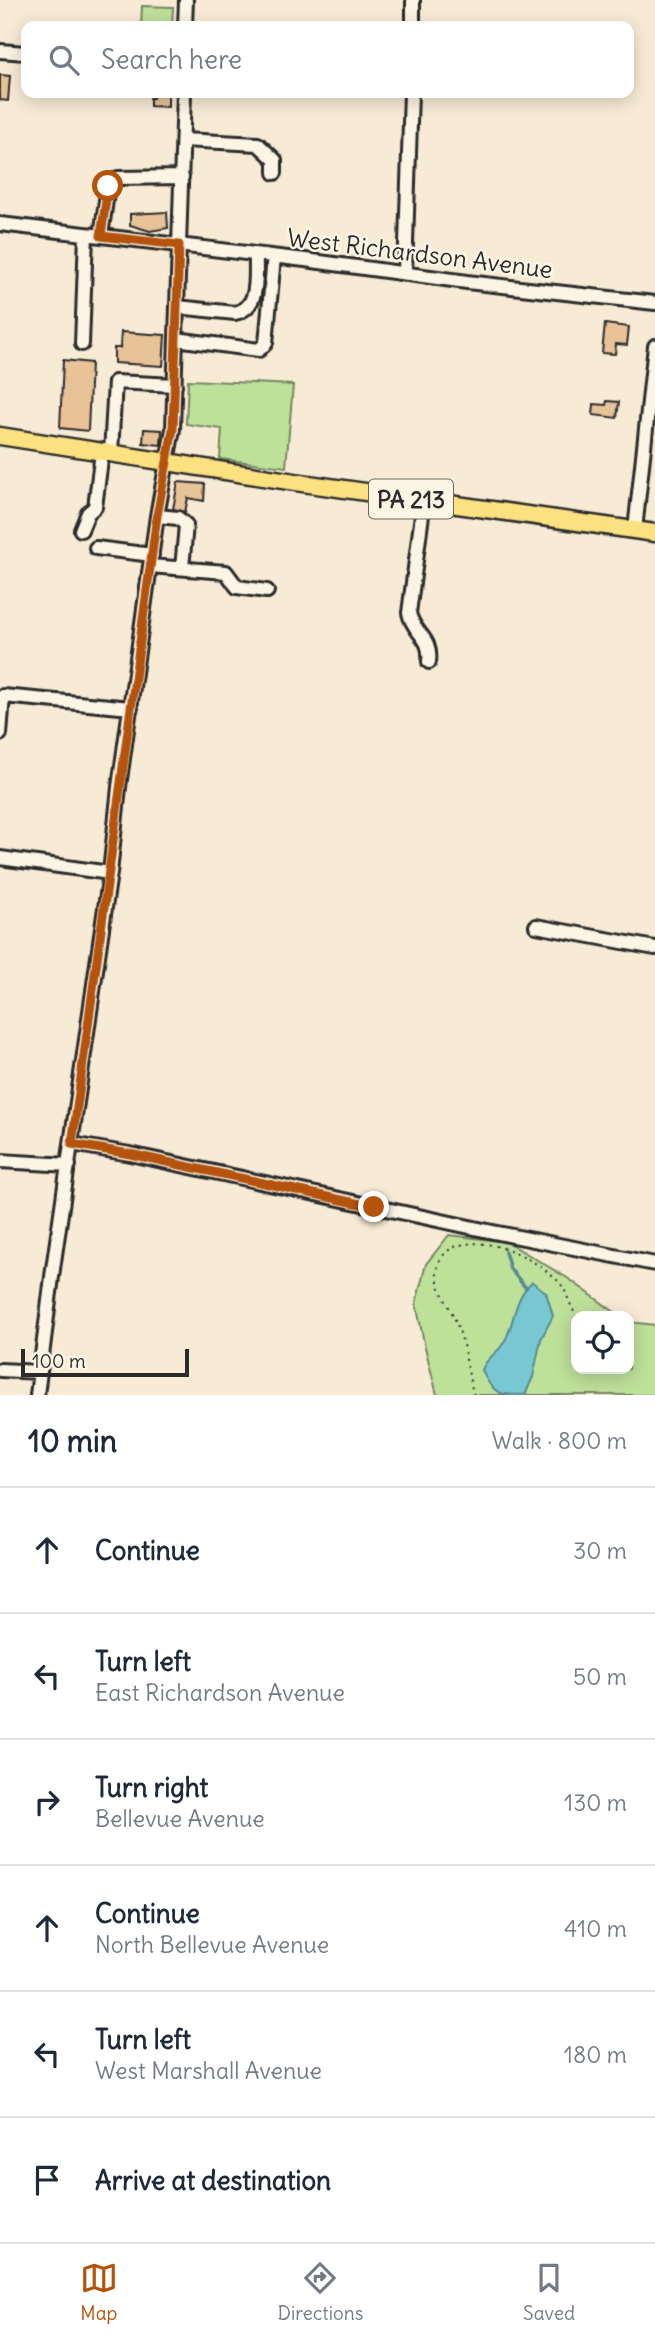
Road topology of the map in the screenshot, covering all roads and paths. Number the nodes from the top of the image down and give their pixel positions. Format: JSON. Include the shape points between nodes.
{"nodes":[{"id":1,"x":186,"y":0,"type":"edge"},
{"id":2,"x":413,"y":0,"type":"edge"},
{"id":3,"x":185,"y":21,"type":"edge"},
{"id":4,"x":413,"y":21,"type":"edge"},
{"id":5,"x":0,"y":51,"type":"edge"},
{"id":6,"x":21,"y":53,"type":"edge"},
{"id":7,"x":184,"y":98,"type":"edge"},
{"id":8,"x":411,"y":98,"type":"edge"},
{"id":9,"x":183,"y":141,"type":"junction"},
{"id":10,"x":275,"y":173,"type":"dead end"},
{"id":11,"x":182,"y":177,"type":"junction"},
{"id":12,"x":0,"y":224,"type":"edge"},
{"id":13,"x":86,"y":235,"type":"junction"},
{"id":14,"x":101,"y":236,"type":"junction"},
{"id":15,"x":179,"y":245,"type":"junction"},
{"id":16,"x":256,"y":255,"type":"junction"},
{"id":17,"x":274,"y":257,"type":"junction"},
{"id":18,"x":405,"y":273,"type":"junction"},
{"id":19,"x":655,"y":303,"type":"edge"},
{"id":20,"x":177,"y":307,"type":"junction"},
{"id":21,"x":176,"y":339,"type":"junction"},
{"id":22,"x":82,"y":344,"type":"dead end"},
{"id":23,"x":655,"y":346,"type":"edge"},
{"id":24,"x":175,"y":385,"type":"junction"},
{"id":25,"x":0,"y":436,"type":"edge"},
{"id":26,"x":107,"y":452,"type":"junction"},
{"id":27,"x":168,"y":462,"type":"junction"},
{"id":28,"x":424,"y":500,"type":"junction"},
{"id":29,"x":157,"y":516,"type":"junction"},
{"id":30,"x":81,"y":530,"type":"dead end"},
{"id":31,"x":635,"y":530,"type":"junction"},
{"id":32,"x":655,"y":533,"type":"edge"},
{"id":33,"x":96,"y":548,"type":"dead end"},
{"id":34,"x":151,"y":560,"type":"junction"},
{"id":35,"x":182,"y":568,"type":"junction"},
{"id":36,"x":267,"y":592,"type":"dead end"},
{"id":37,"x":429,"y":662,"type":"dead end"},
{"id":38,"x":131,"y":708,"type":"junction"},
{"id":39,"x":0,"y":734,"type":"edge"},
{"id":40,"x":0,"y":858,"type":"edge"},
{"id":41,"x":110,"y":873,"type":"junction"},
{"id":42,"x":536,"y":926,"type":"dead end"},
{"id":43,"x":655,"y":948,"type":"edge"},
{"id":44,"x":72,"y":1144,"type":"junction"},
{"id":45,"x":0,"y":1161,"type":"edge"},
{"id":46,"x":69,"y":1165,"type":"junction"},
{"id":47,"x":655,"y":1264,"type":"edge"},
{"id":48,"x":573,"y":1311,"type":"edge"},
{"id":49,"x":0,"y":1370,"type":"edge"},
{"id":50,"x":40,"y":1372,"type":"junction"},
{"id":51,"x":37,"y":1395,"type":"edge"},
{"id":52,"x":474,"y":1395,"type":"edge"}],
"edges":[{"from":1,"to":3,"type":"street"},
{"from":2,"to":4,"type":"street"},
{"from":5,"to":6,"type":"street"},
{"from":7,"to":9,"type":"street"},
{"from":8,"to":18,"type":"street"},
{"from":9,"to":10,"type":"street","via":[[258,144],[275,160]]},
{"from":9,"to":11,"type":"street"},
{"from":11,"to":14,"type":"street","via":[[118,178],[108,186]]},
{"from":11,"to":15,"type":"street"},
{"from":12,"to":13,"type":"street","name":"West Richardson Avenue"},
{"from":13,"to":14,"type":"street","name":"West Richardson Avenue"},
{"from":13,"to":22,"type":"street"},
{"from":14,"to":15,"type":"street","name":"West Richardson Avenue"},
{"from":15,"to":16,"type":"street","name":"West Richardson Avenue"},
{"from":15,"to":20,"type":"street"},
{"from":16,"to":17,"type":"street","name":"West Richardson Avenue"},
{"from":16,"to":20,"type":"street","via":[[253,299],[242,311]]},
{"from":17,"to":18,"type":"street","name":"West Richardson Avenue"},
{"from":17,"to":21,"type":"street","via":[[266,343],[259,350]]},
{"from":18,"to":19,"type":"street","name":"West Richardson Avenue"},
{"from":20,"to":21,"type":"street"},
{"from":21,"to":24,"type":"street"},
{"from":23,"to":31,"type":"street"},
{"from":24,"to":26,"type":"street","via":[[115,382]]},
{"from":24,"to":27,"type":"street"},
{"from":25,"to":26,"type":"main road","number":"PA 213"},
{"from":26,"to":27,"type":"main road","number":"PA 213"},
{"from":26,"to":30,"type":"street","via":[[95,507]]},
{"from":27,"to":28,"type":"main road","number":"PA 213"},
{"from":27,"to":29,"type":"street"},
{"from":28,"to":31,"type":"main road","number":"PA 213"},
{"from":28,"to":37,"type":"street","via":[[409,613],[428,643]]},
{"from":29,"to":34,"type":"street"},
{"from":29,"to":35,"type":"street","via":[[178,518],[186,525]]},
{"from":31,"to":32,"type":"main road","number":"PA 213"},
{"from":33,"to":34,"type":"street"},
{"from":34,"to":35,"type":"street"},
{"from":34,"to":38,"type":"street"},
{"from":35,"to":36,"type":"street","via":[[226,572],[237,587]]},
{"from":38,"to":39,"type":"street","via":[[3,696]]},
{"from":38,"to":41,"type":"street"},
{"from":40,"to":41,"type":"street"},
{"from":41,"to":44,"type":"street"},
{"from":42,"to":43,"type":"street"},
{"from":44,"to":46,"type":"street"},
{"from":44,"to":47,"type":"street"},
{"from":45,"to":46,"type":"street"},
{"from":46,"to":50,"type":"street"},
{"from":48,"to":52,"type":"path","via":[[555,1278],[506,1249],[480,1244],[449,1248],[436,1274],[462,1339]]},
{"from":49,"to":50,"type":"street"},
{"from":50,"to":51,"type":"street"}]}
